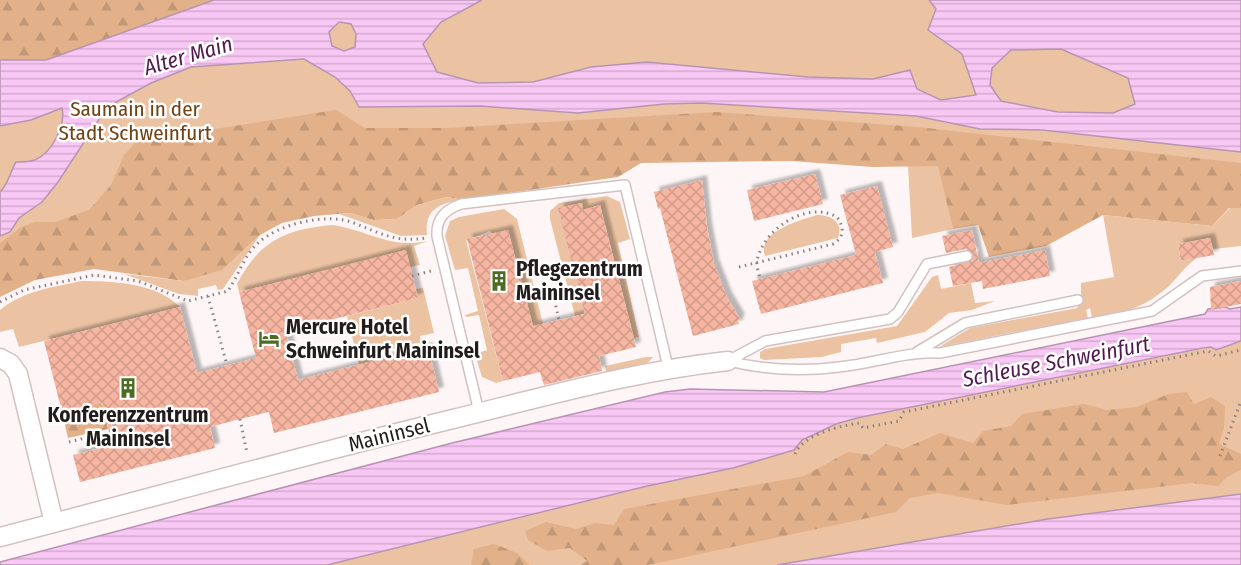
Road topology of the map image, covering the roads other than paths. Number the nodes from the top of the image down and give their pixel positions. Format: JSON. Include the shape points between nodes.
{"nodes":[{"id":1,"x":967,"y":256,"type":"dead end"},
{"id":2,"x":1241,"y":271,"type":"edge"},
{"id":3,"x":1078,"y":300,"type":"dead end"},
{"id":4,"x":917,"y":352,"type":"junction"},
{"id":5,"x":0,"y":358,"type":"edge"},
{"id":6,"x":728,"y":361,"type":"junction"},
{"id":7,"x":668,"y":367,"type":"junction"},
{"id":8,"x":479,"y":412,"type":"junction"},
{"id":9,"x":54,"y":523,"type":"junction"},
{"id":10,"x":0,"y":537,"type":"edge"}],
"edges":[{"from":1,"to":6,"type":"lane","via":[[927,264],[890,319],[765,341]]},
{"from":2,"to":4,"type":"lane","via":[[1202,276],[1152,311],[940,353]]},
{"from":3,"to":4,"type":"lane","via":[[965,323]]},
{"from":4,"to":6,"type":"lane","via":[[839,368],[763,369]]},
{"from":5,"to":9,"type":"street","via":[[18,374]]},
{"from":6,"to":7,"type":"street","name":"Maininsel"},
{"from":7,"to":8,"type":"street","name":"Maininsel"},
{"from":7,"to":8,"type":"lane","via":[[626,185],[461,204],[447,209],[440,217],[437,236]]},
{"from":8,"to":9,"type":"street","name":"Maininsel"},
{"from":9,"to":10,"type":"street","name":"Maininsel"}]}
